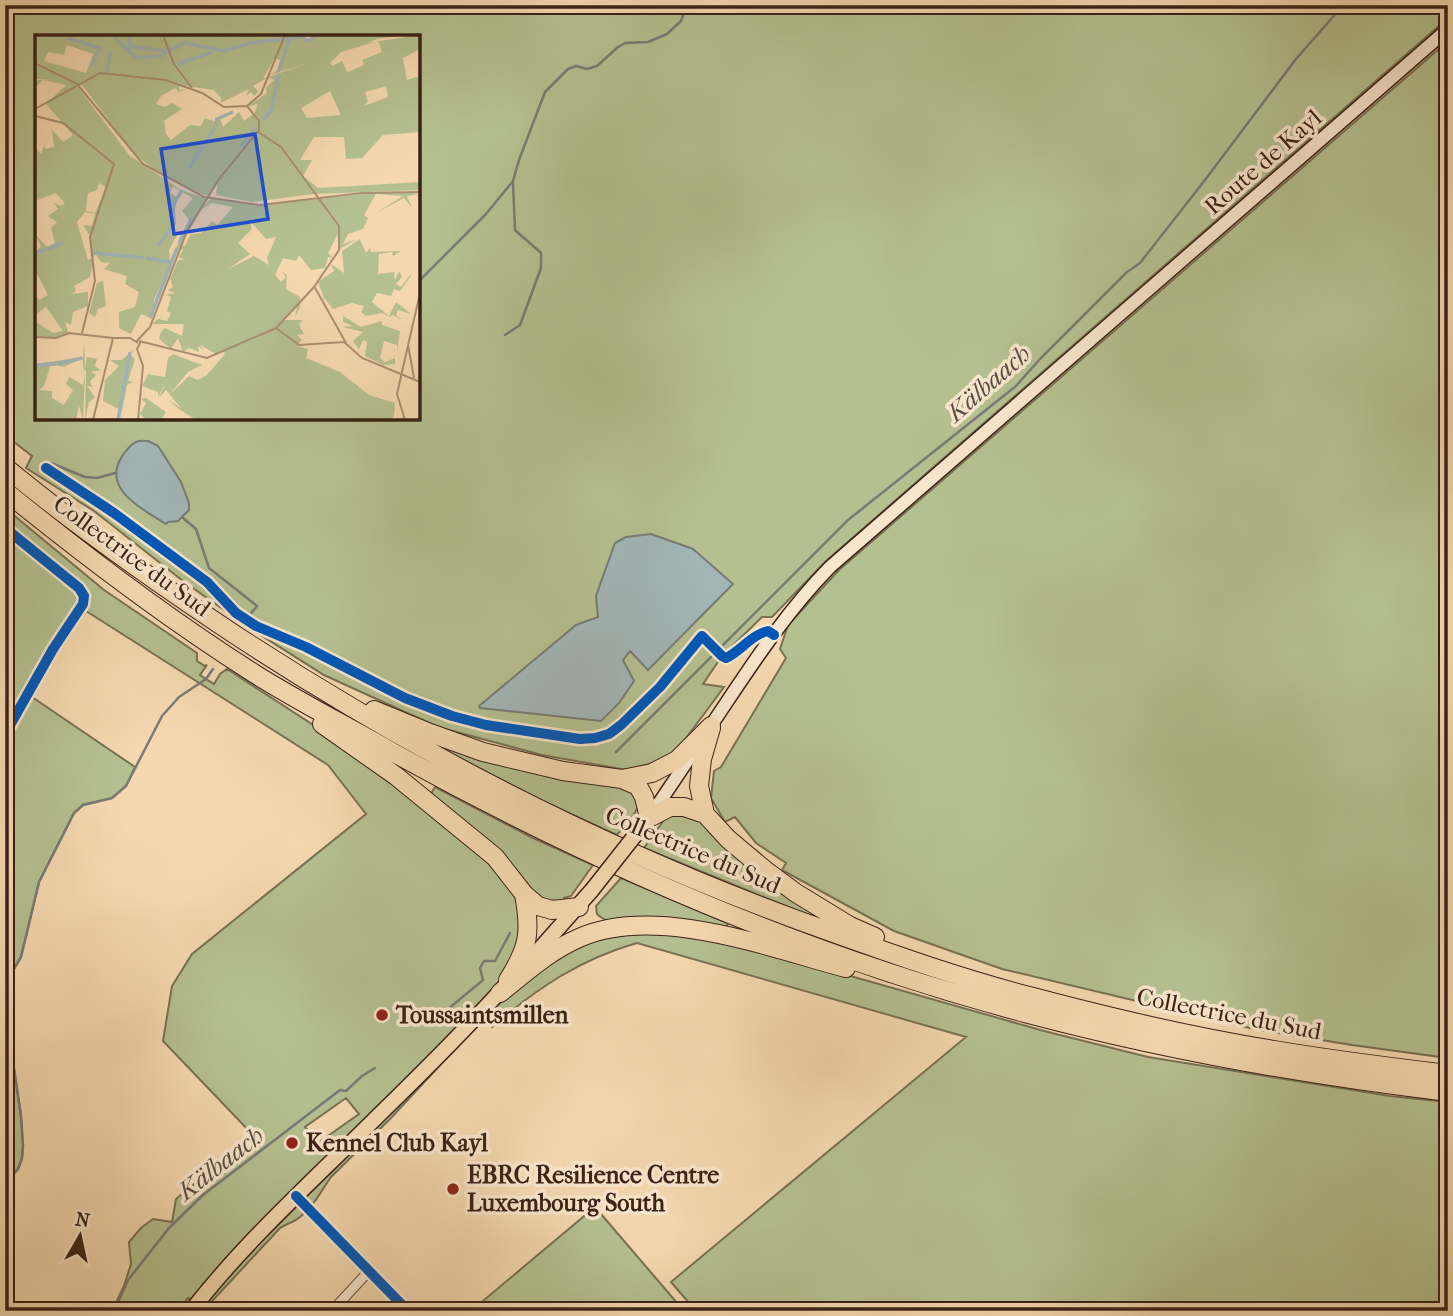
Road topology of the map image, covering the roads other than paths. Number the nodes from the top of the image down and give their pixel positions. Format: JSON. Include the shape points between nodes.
{"nodes":[{"id":1,"x":1448,"y":29,"type":"edge"},
{"id":2,"x":5,"y":467,"type":"edge"},
{"id":3,"x":5,"y":491,"type":"edge"},
{"id":4,"x":294,"y":673,"type":"junction"},
{"id":5,"x":257,"y":675,"type":"junction"},
{"id":6,"x":711,"y":726,"type":"junction"},
{"id":7,"x":622,"y":779,"type":"junction"},
{"id":8,"x":705,"y":814,"type":"junction"},
{"id":9,"x":647,"y":821,"type":"junction"},
{"id":10,"x":524,"y":894,"type":"junction"},
{"id":11,"x":585,"y":899,"type":"junction"},
{"id":12,"x":606,"y":928,"type":"junction"},
{"id":13,"x":938,"y":969,"type":"junction"},
{"id":14,"x":923,"y":983,"type":"junction"},
{"id":15,"x":499,"y":993,"type":"junction"},
{"id":16,"x":1448,"y":1074,"type":"edge"},
{"id":17,"x":1448,"y":1092,"type":"edge"},
{"id":18,"x":296,"y":1196,"type":"junction"},
{"id":19,"x":369,"y":1271,"type":"junction"},
{"id":20,"x":191,"y":1311,"type":"edge"},
{"id":21,"x":332,"y":1311,"type":"edge"},
{"id":22,"x":408,"y":1311,"type":"edge"}],
"edges":[{"from":1,"to":6,"type":"main road","name":"Route de Kayl","via":[[830,567],[790,611]]},
{"from":2,"to":4,"type":"highway","name":"Collectrice du Sud","via":[[179,598]]},
{"from":3,"to":5,"type":"highway","name":"Collectrice du Sud","via":[[73,546]]},
{"from":4,"to":7,"type":"highway","via":[[483,752],[551,769]]},
{"from":4,"to":13,"type":"highway","name":"Collectrice du Sud","via":[[431,754],[642,858],[792,918]]},
{"from":5,"to":10,"type":"highway","via":[[396,776],[495,857]]},
{"from":5,"to":14,"type":"highway","name":"Collectrice du Sud","via":[[538,830],[728,913]]},
{"from":6,"to":7,"type":"highway","via":[[677,760],[652,773]]},
{"from":6,"to":8,"type":"highway","via":[[699,786]]},
{"from":6,"to":9,"type":"main road","name":"Route de Kayl"},
{"from":7,"to":9,"type":"highway","via":[[638,786]]},
{"from":8,"to":9,"type":"highway","via":[[670,807]]},
{"from":8,"to":13,"type":"highway","via":[[728,839],[796,893],[850,926],[912,952]]},
{"from":9,"to":11,"type":"main road","bridge":true},
{"from":10,"to":11,"type":"highway","via":[[552,910]]},
{"from":10,"to":15,"type":"highway","via":[[527,941],[521,960]]},
{"from":11,"to":12,"type":"highway","via":[[592,918]]},
{"from":11,"to":15,"type":"main road"},
{"from":12,"to":14,"type":"highway","via":[[632,925],[697,931],[887,979]]},
{"from":12,"to":15,"type":"highway","via":[[561,946]]},
{"from":13,"to":16,"type":"highway","name":"Collectrice du Sud","via":[[1029,996],[1205,1037]]},
{"from":14,"to":17,"type":"highway","name":"Collectrice du Sud","via":[[1150,1044],[1350,1080]]},
{"from":15,"to":18,"type":"main road"},
{"from":18,"to":19,"type":"street"},
{"from":18,"to":20,"type":"main road"},
{"from":19,"to":21,"type":"street"},
{"from":19,"to":22,"type":"street"}]}
